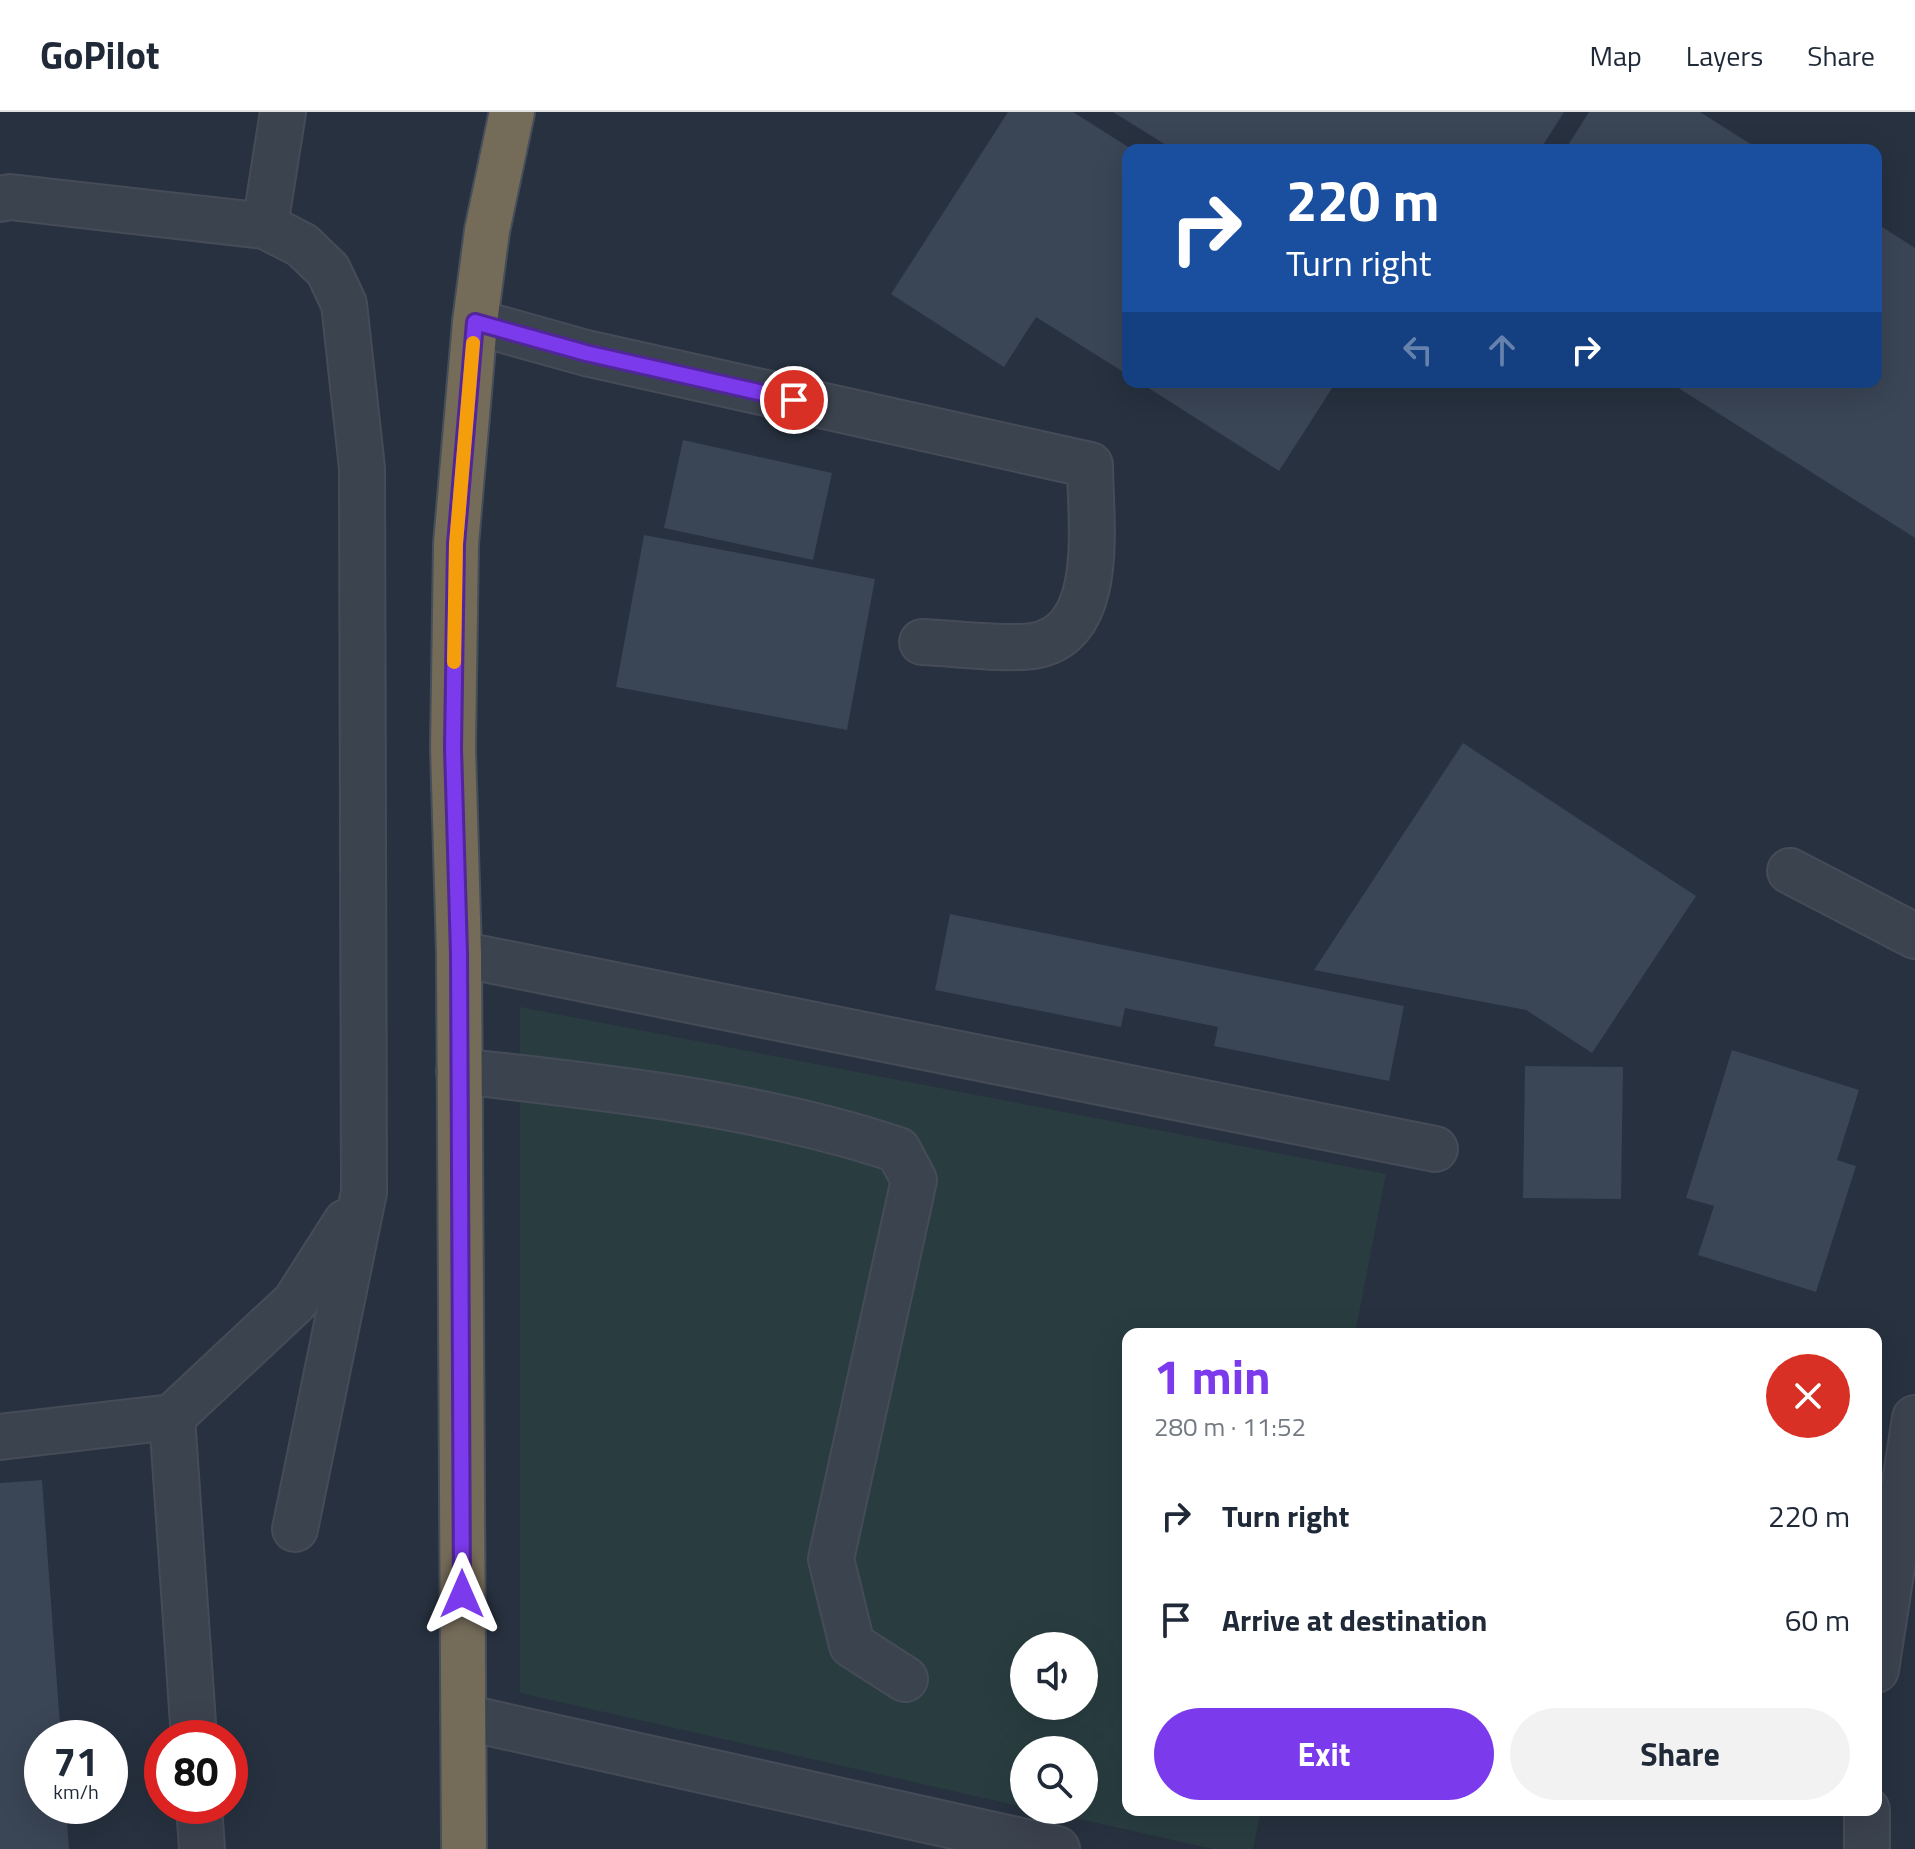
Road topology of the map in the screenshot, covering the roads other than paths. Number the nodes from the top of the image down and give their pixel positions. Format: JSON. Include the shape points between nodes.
{"nodes":[{"id":1,"x":283,"y":112,"type":"edge"},
{"id":2,"x":512,"y":112,"type":"edge"},
{"id":3,"x":0,"y":199,"type":"edge"},
{"id":4,"x":265,"y":226,"type":"junction"},
{"id":5,"x":475,"y":322,"type":"junction"},
{"id":6,"x":922,"y":642,"type":"dead end"},
{"id":7,"x":1790,"y":871,"type":"dead end"},
{"id":8,"x":1915,"y":936,"type":"edge"},
{"id":9,"x":459,"y":954,"type":"junction"},
{"id":10,"x":459,"y":1071,"type":"junction"},
{"id":11,"x":1435,"y":1149,"type":"dead end"},
{"id":12,"x":364,"y":1192,"type":"junction"},
{"id":13,"x":172,"y":1417,"type":"junction"},
{"id":14,"x":1915,"y":1418,"type":"edge"},
{"id":15,"x":0,"y":1437,"type":"edge"},
{"id":16,"x":295,"y":1529,"type":"dead end"},
{"id":17,"x":1882,"y":1631,"type":"edge"},
{"id":18,"x":905,"y":1679,"type":"dead end"},
{"id":19,"x":463,"y":1717,"type":"junction"},
{"id":20,"x":193,"y":1720,"type":"edge"},
{"id":21,"x":1867,"y":1816,"type":"edge"},
{"id":22,"x":200,"y":1824,"type":"edge"},
{"id":23,"x":202,"y":1849,"type":"edge"},
{"id":24,"x":464,"y":1849,"type":"edge"},
{"id":25,"x":1057,"y":1849,"type":"edge"},
{"id":26,"x":1867,"y":1849,"type":"edge"}],
"edges":[{"from":1,"to":4,"type":"lane"},
{"from":2,"to":5,"type":"highway"},
{"from":3,"to":4,"type":"lane"},
{"from":4,"to":12,"type":"lane","via":[[302,245],[328,270],[344,304],[362,468]]},
{"from":5,"to":6,"type":"lane","via":[[586,353],[1090,465],[1089,583],[1077,619],[1058,637],[1032,646]]},
{"from":5,"to":9,"type":"highway","via":[[456,544],[453,748]]},
{"from":7,"to":8,"type":"lane"},
{"from":9,"to":10,"type":"highway"},
{"from":9,"to":11,"type":"lane"},
{"from":10,"to":18,"type":"lane","via":[[592,1086],[832,1127],[898,1150],[914,1180],[831,1559],[852,1645]]},
{"from":10,"to":19,"type":"highway"},
{"from":12,"to":13,"type":"lane","via":[[295,1302]]},
{"from":12,"to":16,"type":"lane"},
{"from":13,"to":15,"type":"lane"},
{"from":13,"to":20,"type":"lane"},
{"from":14,"to":17,"type":"lane"},
{"from":19,"to":24,"type":"highway"},
{"from":19,"to":25,"type":"lane"},
{"from":21,"to":26,"type":"lane"},
{"from":22,"to":23,"type":"lane"}]}
